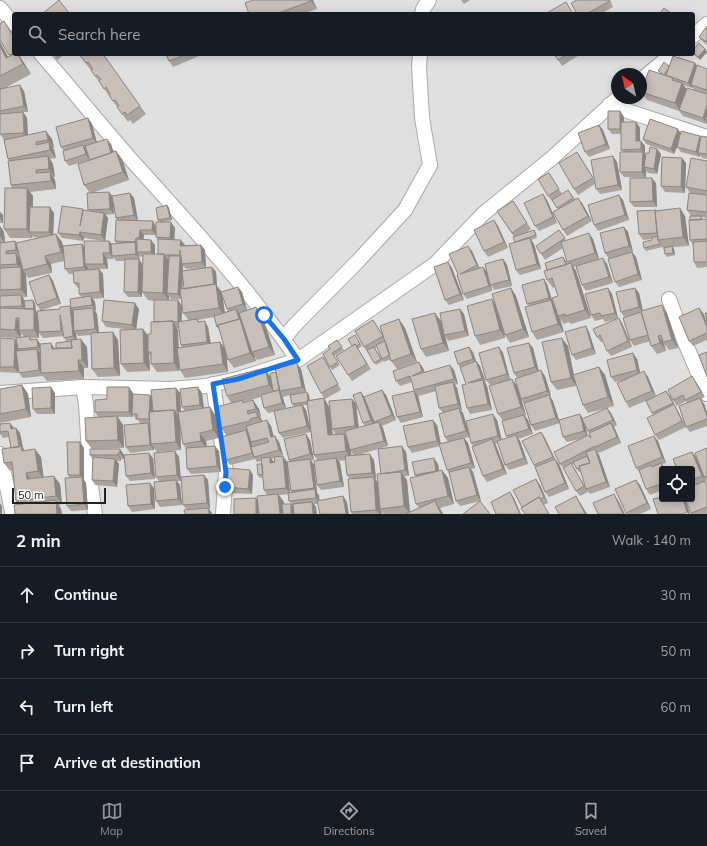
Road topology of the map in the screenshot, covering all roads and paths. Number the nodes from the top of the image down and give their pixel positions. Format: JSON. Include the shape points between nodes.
{"nodes":[{"id":1,"x":429,"y":0,"type":"edge"},
{"id":2,"x":0,"y":8,"type":"edge"},
{"id":3,"x":422,"y":12,"type":"edge"},
{"id":4,"x":12,"y":22,"type":"edge"},
{"id":5,"x":707,"y":24,"type":"edge"},
{"id":6,"x":695,"y":34,"type":"edge"},
{"id":7,"x":42,"y":56,"type":"edge"},
{"id":8,"x":420,"y":56,"type":"edge"},
{"id":9,"x":670,"y":56,"type":"edge"},
{"id":10,"x":647,"y":75,"type":"edge"},
{"id":11,"x":611,"y":104,"type":"edge"},
{"id":12,"x":622,"y":104,"type":"edge"},
{"id":13,"x":707,"y":137,"type":"edge"},
{"id":14,"x":669,"y":299,"type":"dead end"},
{"id":15,"x":284,"y":339,"type":"junction"},
{"id":16,"x":298,"y":360,"type":"junction"},
{"id":17,"x":213,"y":384,"type":"junction"},
{"id":18,"x":83,"y":387,"type":"junction"},
{"id":19,"x":0,"y":392,"type":"edge"},
{"id":20,"x":707,"y":394,"type":"edge"},
{"id":21,"x":0,"y":454,"type":"edge"},
{"id":22,"x":12,"y":514,"type":"edge"},
{"id":23,"x":95,"y":514,"type":"edge"},
{"id":24,"x":224,"y":514,"type":"edge"}],
"edges":[{"from":1,"to":3,"type":"street"},
{"from":2,"to":4,"type":"street"},
{"from":5,"to":6,"type":"street"},
{"from":7,"to":15,"type":"street","via":[[206,243]]},
{"from":8,"to":15,"type":"street","via":[[422,118],[430,165],[405,210]]},
{"from":9,"to":10,"type":"street"},
{"from":11,"to":16,"type":"street","via":[[552,158],[483,214],[435,264]]},
{"from":12,"to":13,"type":"street"},
{"from":14,"to":20,"type":"street"},
{"from":15,"to":16,"type":"street"},
{"from":16,"to":17,"type":"street"},
{"from":17,"to":18,"type":"street","via":[[170,389]]},
{"from":17,"to":24,"type":"street","via":[[226,472]]},
{"from":18,"to":19,"type":"street"},
{"from":18,"to":23,"type":"street"},
{"from":21,"to":22,"type":"street"}]}
